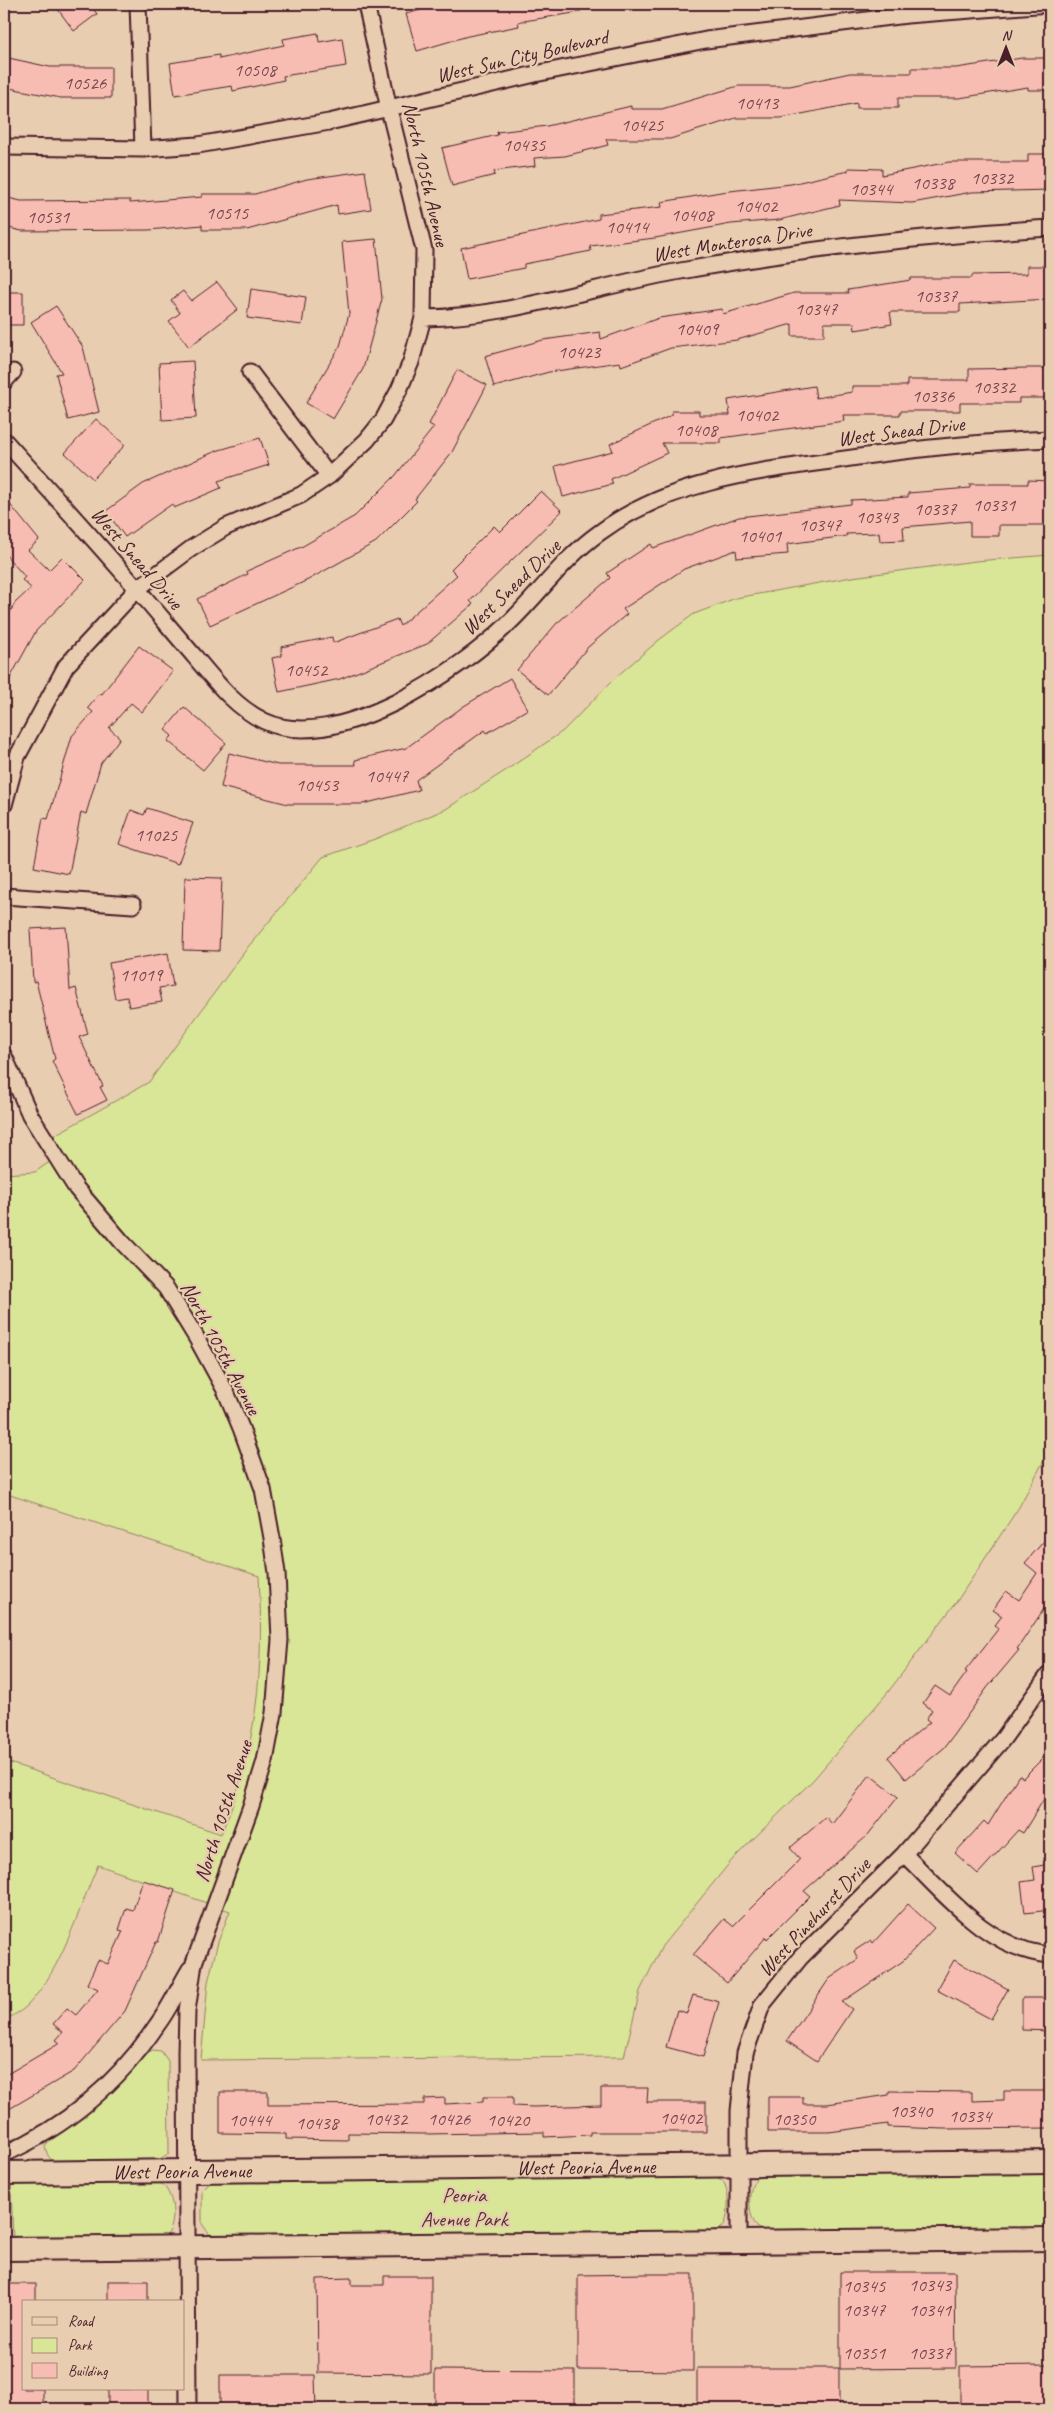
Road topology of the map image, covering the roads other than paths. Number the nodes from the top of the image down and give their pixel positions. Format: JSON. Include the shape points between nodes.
{"nodes":[{"id":1,"x":138,"y":4,"type":"edge"},
{"id":2,"x":366,"y":4,"type":"edge"},
{"id":3,"x":1050,"y":4,"type":"edge"},
{"id":4,"x":907,"y":9,"type":"edge"},
{"id":5,"x":389,"y":109,"type":"junction"},
{"id":6,"x":4,"y":147,"type":"edge"},
{"id":7,"x":142,"y":149,"type":"junction"},
{"id":8,"x":1050,"y":228,"type":"edge"},
{"id":9,"x":423,"y":318,"type":"junction"},
{"id":10,"x":250,"y":372,"type":"dead end"},
{"id":11,"x":1050,"y":439,"type":"edge"},
{"id":12,"x":4,"y":440,"type":"edge"},
{"id":13,"x":329,"y":476,"type":"junction"},
{"id":14,"x":137,"y":589,"type":"junction"},
{"id":15,"x":4,"y":805,"type":"edge"},
{"id":16,"x":4,"y":896,"type":"edge"},
{"id":17,"x":132,"y":905,"type":"dead end"},
{"id":18,"x":4,"y":1056,"type":"edge"},
{"id":19,"x":1050,"y":1672,"type":"edge"},
{"id":20,"x":904,"y":1854,"type":"junction"},
{"id":21,"x":1050,"y":1955,"type":"edge"},
{"id":22,"x":194,"y":1963,"type":"junction"},
{"id":23,"x":4,"y":2154,"type":"edge"},
{"id":24,"x":1050,"y":2162,"type":"edge"},
{"id":25,"x":739,"y":2166,"type":"junction"},
{"id":26,"x":188,"y":2172,"type":"junction"},
{"id":27,"x":4,"y":2174,"type":"edge"},
{"id":28,"x":1050,"y":2239,"type":"edge"},
{"id":29,"x":739,"y":2243,"type":"junction"},
{"id":30,"x":188,"y":2247,"type":"junction"},
{"id":31,"x":4,"y":2249,"type":"edge"},
{"id":32,"x":188,"y":2409,"type":"edge"}],
"edges":[{"from":1,"to":7,"type":"street"},
{"from":2,"to":5,"type":"street","name":"North 105th Avenue"},
{"from":3,"to":4,"type":"street","name":"West Sun City Boulevard"},
{"from":4,"to":5,"type":"street","name":"West Sun City Boulevard","via":[[643,51]]},
{"from":5,"to":7,"type":"street","name":"West Sun City Boulevard","via":[[250,137]]},
{"from":5,"to":9,"type":"street","name":"North 105th Avenue","via":[[424,250]]},
{"from":6,"to":7,"type":"street","name":"West Sun City Boulevard"},
{"from":8,"to":9,"type":"street","name":"West Monterosa Drive","via":[[925,236],[802,252],[643,278],[487,312]]},
{"from":9,"to":13,"type":"street","name":"North 105th Avenue","via":[[411,362],[383,420],[350,458]]},
{"from":10,"to":13,"type":"street"},
{"from":11,"to":14,"type":"street","name":"West Snead Drive","via":[[874,454],[716,479],[675,493],[634,511],[599,532],[552,575],[509,623],[469,656],[387,707],[337,725],[289,728],[267,723],[245,710],[227,695]]},
{"from":12,"to":14,"type":"street","name":"West Snead Drive"},
{"from":13,"to":14,"type":"street","name":"North 105th Avenue","via":[[301,495],[226,528],[192,548]]},
{"from":14,"to":15,"type":"street","name":"North 105th Avenue","via":[[66,666],[17,757]]},
{"from":16,"to":17,"type":"street"},
{"from":18,"to":22,"type":"street","name":"North 105th Avenue","via":[[30,1115],[76,1188],[166,1288],[196,1337],[226,1392],[263,1489],[279,1600],[280,1640],[274,1712],[254,1798]]},
{"from":19,"to":20,"type":"street","name":"West Pinehurst Drive","via":[[1003,1739]]},
{"from":20,"to":21,"type":"street","via":[[972,1920],[1010,1944]]},
{"from":20,"to":25,"type":"street","name":"West Pinehurst Drive","via":[[800,1958],[762,2005],[744,2053]]},
{"from":22,"to":23,"type":"street","name":"North 105th Avenue","via":[[157,2025],[91,2101],[61,2125]]},
{"from":22,"to":26,"type":"street","name":"North 105th Avenue","via":[[186,2053]]},
{"from":24,"to":25,"type":"street","name":"West Peoria Avenue"},
{"from":25,"to":26,"type":"street","name":"West Peoria Avenue"},
{"from":25,"to":29,"type":"street","name":"West Pinehurst Drive"},
{"from":26,"to":27,"type":"street","name":"West Peoria Avenue"},
{"from":26,"to":30,"type":"street","name":"North 105th Avenue"},
{"from":28,"to":29,"type":"street"},
{"from":29,"to":30,"type":"street"},
{"from":30,"to":31,"type":"street"},
{"from":30,"to":32,"type":"street","name":"North 105th Avenue"}]}
